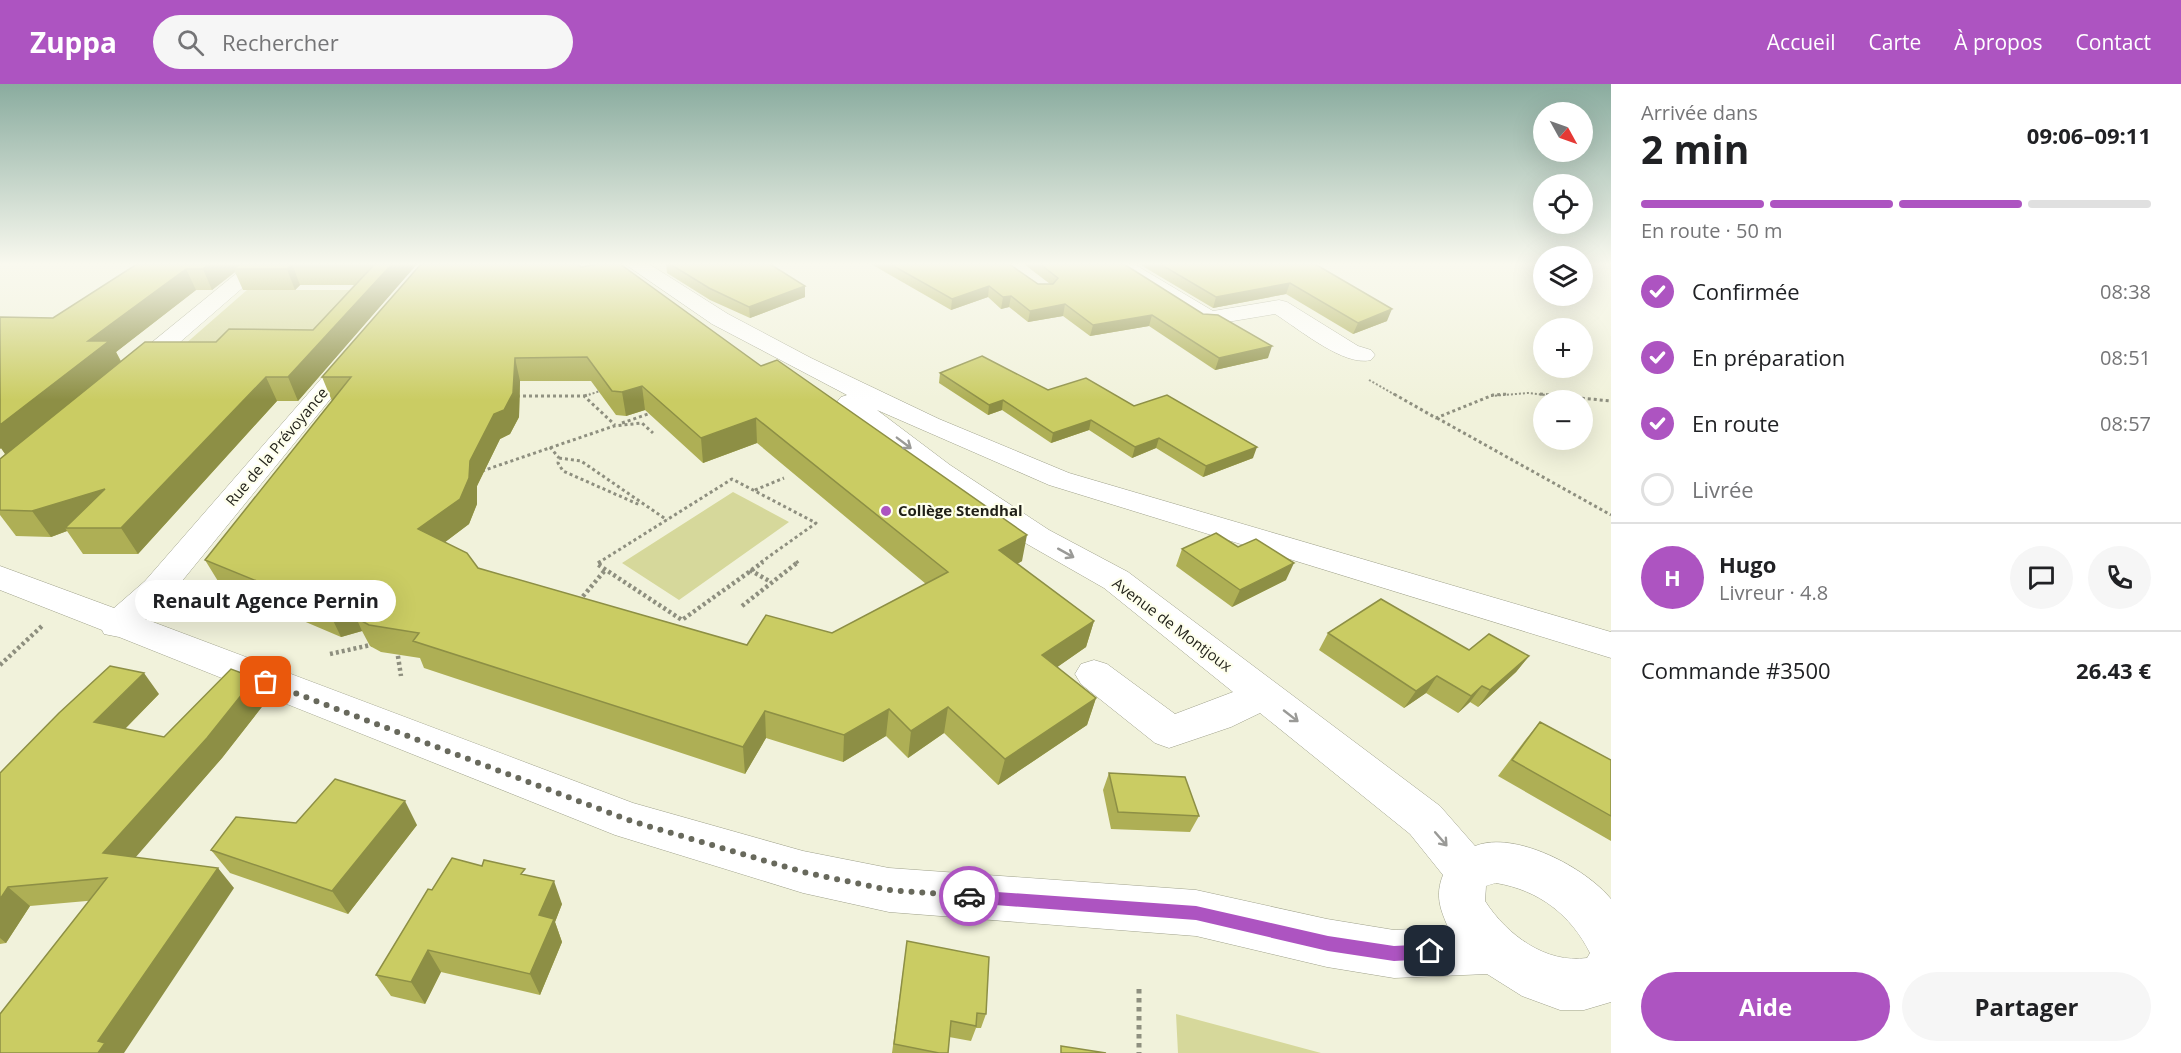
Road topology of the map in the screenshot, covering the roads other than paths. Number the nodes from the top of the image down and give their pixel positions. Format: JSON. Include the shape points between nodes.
{"nodes":[{"id":1,"x":206,"y":309,"type":"edge"},
{"id":2,"x":705,"y":309,"type":"edge"},
{"id":3,"x":1194,"y":309,"type":"edge"},
{"id":4,"x":1265,"y":309,"type":"edge"},
{"id":5,"x":1283,"y":309,"type":"edge"},
{"id":6,"x":373,"y":333,"type":"edge"},
{"id":7,"x":1363,"y":355,"type":"dead end"},
{"id":8,"x":830,"y":377,"type":"junction"},
{"id":9,"x":116,"y":384,"type":"edge"},
{"id":10,"x":0,"y":577,"type":"edge"},
{"id":11,"x":117,"y":625,"type":"junction"},
{"id":12,"x":1611,"y":645,"type":"edge"},
{"id":13,"x":1094,"y":674,"type":"dead end"},
{"id":14,"x":1263,"y":695,"type":"junction"},
{"id":15,"x":1470,"y":872,"type":"junction"},
{"id":16,"x":1592,"y":895,"type":"edge"},
{"id":17,"x":1611,"y":944,"type":"edge"},
{"id":18,"x":1494,"y":949,"type":"junction"},
{"id":19,"x":1611,"y":966,"type":"edge"}],
"edges":[{"from":1,"to":9,"type":"street"},
{"from":2,"to":8,"type":"street"},
{"from":3,"to":4,"type":"street","via":[[1209,318]]},
{"from":5,"to":7,"type":"street"},
{"from":6,"to":11,"type":"street","name":"Rue de la Prévoyance","via":[[157,589]]},
{"from":8,"to":12,"type":"street","via":[[1059,479]]},
{"from":8,"to":14,"type":"street","name":"Avenue de Montjoux","one_way":true,"via":[[848,400],[940,471],[1038,537],[1116,580]]},
{"from":10,"to":11,"type":"street"},
{"from":11,"to":18,"type":"street","via":[[631,821],[803,872],[889,890],[1196,913],[1328,944],[1394,954]]},
{"from":13,"to":14,"type":"street","via":[[1169,732]]},
{"from":14,"to":15,"type":"street","name":"Avenue de Montjoux","one_way":true,"via":[[1425,820]]},
{"from":15,"to":16,"type":"street","via":[[1483,864],[1511,864]]},
{"from":15,"to":18,"type":"street","via":[[1462,886],[1463,905]]},
{"from":16,"to":17,"type":"street","via":[[1592,911]]},
{"from":18,"to":19,"type":"street","via":[[1522,969],[1553,983],[1581,986],[1603,980]]}]}
